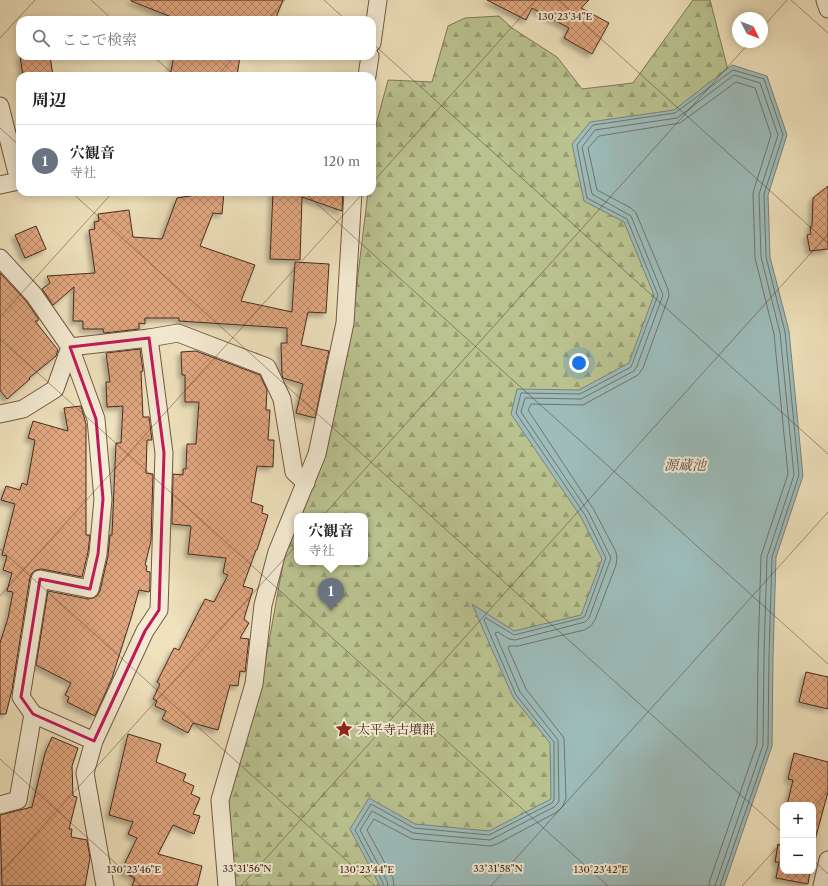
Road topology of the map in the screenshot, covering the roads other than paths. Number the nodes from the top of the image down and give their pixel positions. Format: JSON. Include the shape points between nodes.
{"nodes":[{"id":1,"x":378,"y":0,"type":"edge"},
{"id":2,"x":824,"y":0,"type":"edge"},
{"id":3,"x":828,"y":9,"type":"edge"},
{"id":4,"x":376,"y":16,"type":"edge"},
{"id":5,"x":369,"y":60,"type":"edge"},
{"id":6,"x":368,"y":72,"type":"edge"},
{"id":7,"x":0,"y":106,"type":"edge"},
{"id":8,"x":16,"y":169,"type":"edge"},
{"id":9,"x":16,"y":182,"type":"edge"},
{"id":10,"x":0,"y":185,"type":"edge"},
{"id":11,"x":353,"y":196,"type":"edge"},
{"id":12,"x":0,"y":258,"type":"edge"},
{"id":13,"x":149,"y":338,"type":"junction"},
{"id":14,"x":70,"y":347,"type":"junction"},
{"id":15,"x":0,"y":414,"type":"edge"},
{"id":16,"x":306,"y":483,"type":"junction"},
{"id":17,"x":33,"y":714,"type":"junction"},
{"id":18,"x":94,"y":741,"type":"junction"},
{"id":19,"x":0,"y":805,"type":"edge"},
{"id":20,"x":828,"y":864,"type":"edge"},
{"id":21,"x":105,"y":886,"type":"edge"},
{"id":22,"x":227,"y":886,"type":"edge"},
{"id":23,"x":822,"y":886,"type":"edge"}],
"edges":[{"from":1,"to":4,"type":"street"},
{"from":2,"to":3,"type":"street"},
{"from":5,"to":6,"type":"street"},
{"from":7,"to":8,"type":"street"},
{"from":9,"to":10,"type":"street"},
{"from":11,"to":16,"type":"street","via":[[345,324],[317,454]]},
{"from":12,"to":14,"type":"street","via":[[34,295]]},
{"from":13,"to":14,"type":"street"},
{"from":13,"to":16,"type":"street","via":[[178,333],[267,367],[282,399],[294,472]]},
{"from":13,"to":18,"type":"street","via":[[164,453],[159,610],[145,631]]},
{"from":14,"to":15,"type":"street","via":[[54,389],[23,408]]},
{"from":14,"to":17,"type":"street","via":[[96,419],[103,499],[99,546],[90,589],[40,579],[22,697]]},
{"from":16,"to":22,"type":"street","via":[[277,552],[263,605],[254,684],[220,800]]},
{"from":17,"to":18,"type":"street"},
{"from":17,"to":19,"type":"street","via":[[18,800]]},
{"from":18,"to":21,"type":"street","via":[[85,773]]},
{"from":20,"to":23,"type":"street"}]}
